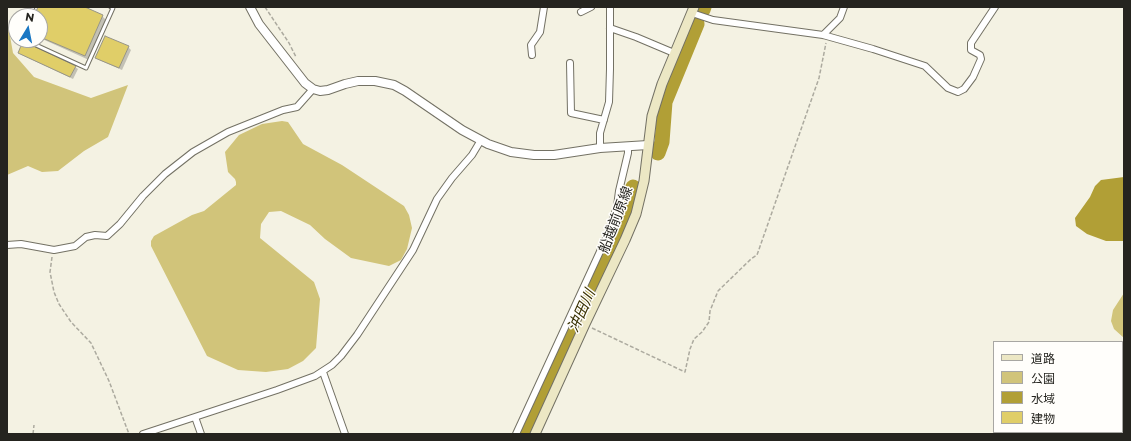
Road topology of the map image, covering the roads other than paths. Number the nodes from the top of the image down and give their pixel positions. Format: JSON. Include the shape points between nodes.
{"nodes":[{"id":1,"x":111,"y":7,"type":"edge"},
{"id":2,"x":250,"y":7,"type":"edge"},
{"id":3,"x":544,"y":7,"type":"edge"},
{"id":4,"x":591,"y":7,"type":"edge"},
{"id":5,"x":610,"y":7,"type":"edge"},
{"id":6,"x":844,"y":7,"type":"edge"},
{"id":7,"x":995,"y":7,"type":"edge"},
{"id":8,"x":693,"y":10,"type":"edge"},
{"id":9,"x":581,"y":12,"type":"dead end"},
{"id":10,"x":610,"y":28,"type":"junction"},
{"id":11,"x":825,"y":36,"type":"junction"},
{"id":12,"x":42,"y":48,"type":"edge"},
{"id":13,"x":674,"y":53,"type":"junction"},
{"id":14,"x":532,"y":55,"type":"dead end"},
{"id":15,"x":570,"y":63,"type":"dead end"},
{"id":16,"x":312,"y":89,"type":"junction"},
{"id":17,"x":604,"y":120,"type":"junction"},
{"id":18,"x":481,"y":140,"type":"junction"},
{"id":19,"x":648,"y":145,"type":"junction"},
{"id":20,"x":628,"y":147,"type":"junction"},
{"id":21,"x":600,"y":148,"type":"junction"},
{"id":22,"x":7,"y":245,"type":"edge"},
{"id":23,"x":323,"y":372,"type":"junction"},
{"id":24,"x":195,"y":417,"type":"junction"},
{"id":25,"x":143,"y":434,"type":"edge"},
{"id":26,"x":201,"y":434,"type":"edge"},
{"id":27,"x":345,"y":434,"type":"edge"},
{"id":28,"x":516,"y":434,"type":"edge"},
{"id":29,"x":535,"y":434,"type":"edge"}],
"edges":[{"from":1,"to":12,"type":"lane","via":[[113,8],[86,68]]},
{"from":2,"to":16,"type":"street","via":[[259,24]]},
{"from":3,"to":14,"type":"street","via":[[540,32],[532,45]]},
{"from":4,"to":9,"type":"street"},
{"from":5,"to":10,"type":"street"},
{"from":6,"to":11,"type":"street","via":[[840,18]]},
{"from":7,"to":11,"type":"street","via":[[971,43],[971,50],[980,55],[981,59],[973,77],[964,89],[958,92],[948,88],[925,66]]},
{"from":8,"to":11,"type":"street","via":[[713,20]]},
{"from":8,"to":13,"type":"main road","name":"船越前原線"},
{"from":10,"to":13,"type":"street"},
{"from":10,"to":17,"type":"street","via":[[609,102]]},
{"from":13,"to":19,"type":"main road","name":"船越前原線","via":[[652,116]]},
{"from":15,"to":17,"type":"street","via":[[571,113]]},
{"from":16,"to":18,"type":"street","via":[[328,90],[358,81],[394,84]]},
{"from":16,"to":22,"type":"street","via":[[297,107],[228,132],[193,152],[164,174],[107,236],[86,237],[75,246],[54,250],[21,244]]},
{"from":17,"to":21,"type":"street","via":[[600,133]]},
{"from":18,"to":21,"type":"street","via":[[511,152],[534,155],[554,155]]},
{"from":18,"to":23,"type":"street","via":[[437,199],[413,250],[357,334],[341,356]]},
{"from":19,"to":20,"type":"street"},
{"from":19,"to":29,"type":"main road","name":"船越前原線","via":[[636,214]]},
{"from":20,"to":21,"type":"street"},
{"from":20,"to":28,"type":"street","via":[[617,206],[609,232]]},
{"from":23,"to":24,"type":"street"},
{"from":23,"to":27,"type":"street"},
{"from":24,"to":25,"type":"street"},
{"from":24,"to":26,"type":"street"}]}
